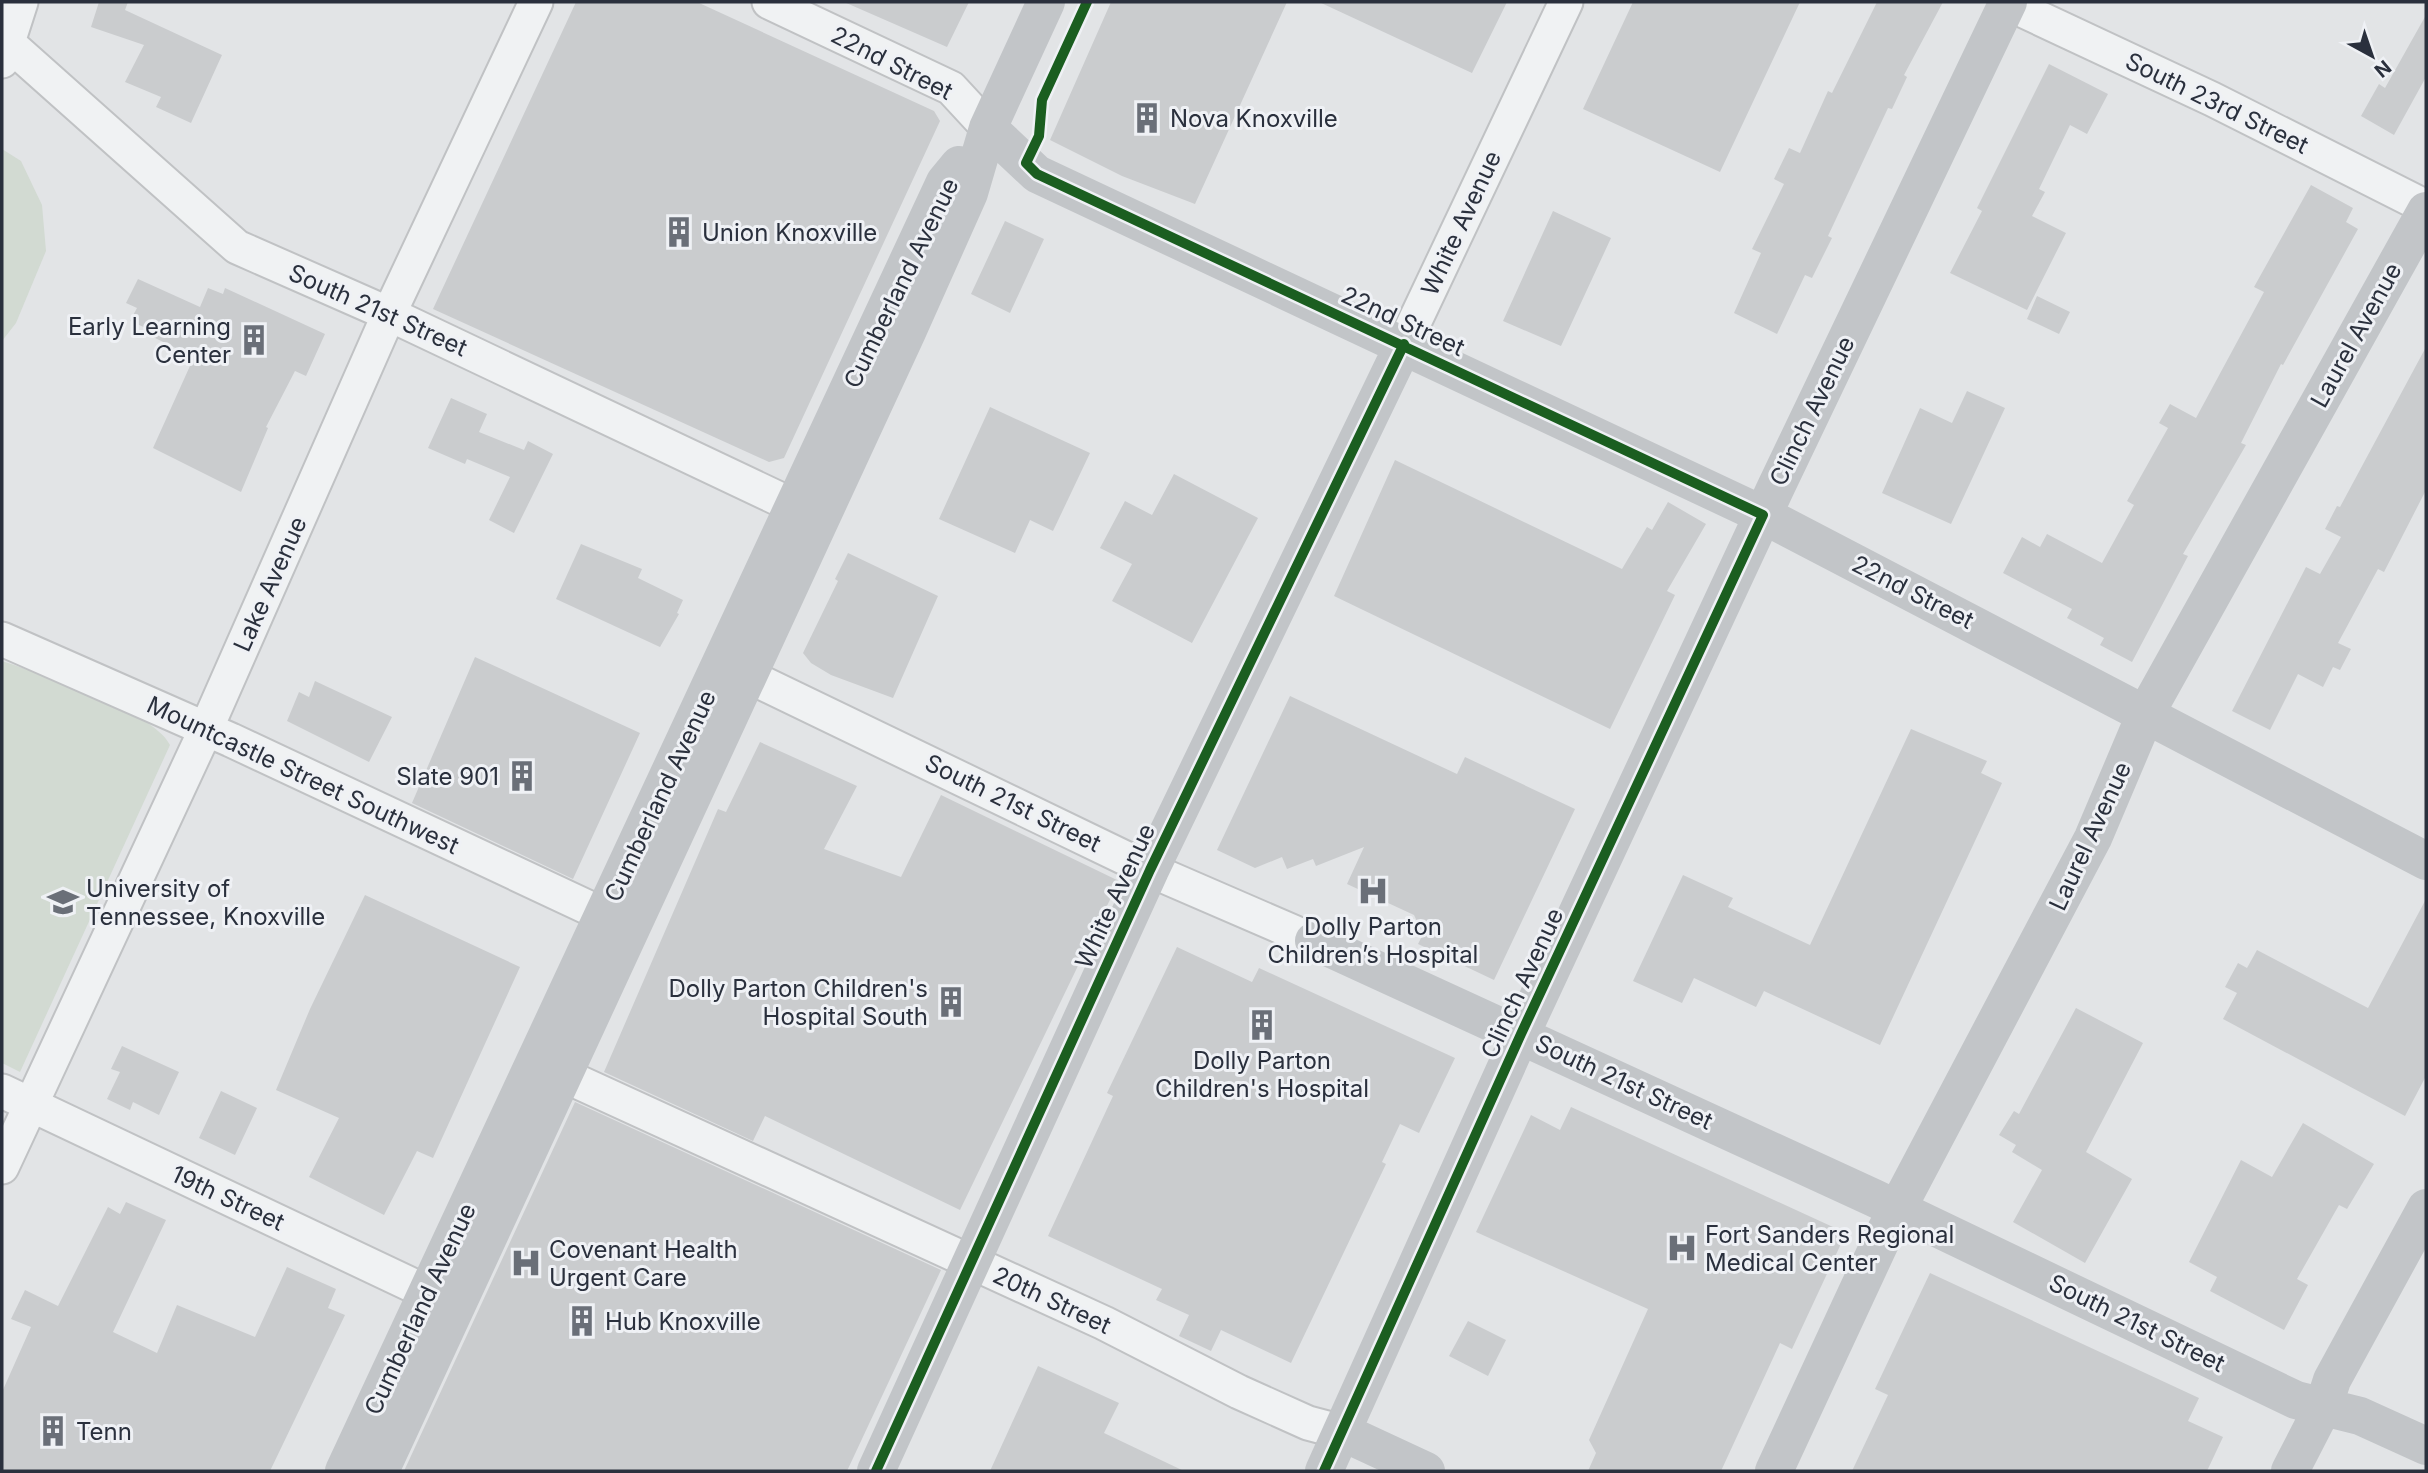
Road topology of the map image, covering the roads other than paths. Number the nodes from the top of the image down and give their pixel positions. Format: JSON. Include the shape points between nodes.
{"nodes":[{"id":1,"x":21,"y":2,"type":"edge"},
{"id":2,"x":537,"y":2,"type":"edge"},
{"id":3,"x":769,"y":2,"type":"edge"},
{"id":4,"x":1046,"y":2,"type":"edge"},
{"id":5,"x":1566,"y":2,"type":"edge"},
{"id":6,"x":2007,"y":2,"type":"edge"},
{"id":7,"x":5,"y":52,"type":"edge"},
{"id":8,"x":988,"y":128,"type":"junction"},
{"id":9,"x":2426,"y":209,"type":"edge"},
{"id":10,"x":389,"y":314,"type":"junction"},
{"id":11,"x":1404,"y":344,"type":"junction"},
{"id":12,"x":796,"y":507,"type":"junction"},
{"id":13,"x":1763,"y":515,"type":"junction"},
{"id":14,"x":2,"y":639,"type":"edge"},
{"id":15,"x":735,"y":670,"type":"junction"},
{"id":16,"x":2146,"y":713,"type":"junction"},
{"id":17,"x":206,"y":729,"type":"junction"},
{"id":18,"x":2423,"y":851,"type":"edge"},
{"id":19,"x":1150,"y":870,"type":"junction"},
{"id":20,"x":604,"y":915,"type":"junction"},
{"id":21,"x":1314,"y":941,"type":"joint"},
{"id":22,"x":1521,"y":1034,"type":"junction"},
{"id":23,"x":549,"y":1069,"type":"junction"},
{"id":24,"x":16,"y":1097,"type":"edge"},
{"id":25,"x":2,"y":1167,"type":"edge"},
{"id":26,"x":2426,"y":1208,"type":"edge"},
{"id":27,"x":1897,"y":1209,"type":"junction"},
{"id":28,"x":971,"y":1263,"type":"junction"},
{"id":29,"x":441,"y":1299,"type":"junction"},
{"id":30,"x":2325,"y":1405,"type":"junction"},
{"id":31,"x":1342,"y":1432,"type":"junction"},
{"id":32,"x":2426,"y":1446,"type":"edge"},
{"id":33,"x":344,"y":1471,"type":"edge"},
{"id":34,"x":380,"y":1471,"type":"edge"},
{"id":35,"x":876,"y":1471,"type":"edge"},
{"id":36,"x":1324,"y":1471,"type":"edge"},
{"id":37,"x":1426,"y":1471,"type":"edge"},
{"id":38,"x":1774,"y":1471,"type":"edge"},
{"id":39,"x":2290,"y":1471,"type":"edge"}],
"edges":[{"from":1,"to":7,"type":"street"},
{"from":2,"to":10,"type":"street","name":"Lake Avenue"},
{"from":3,"to":8,"type":"street","name":"22nd Street","via":[[951,88]]},
{"from":4,"to":8,"type":"street","name":"Cumberland Avenue"},
{"from":5,"to":11,"type":"street","name":"White Avenue"},
{"from":6,"to":9,"type":"street","name":"South 23rd Street","via":[[2213,99]]},
{"from":6,"to":13,"type":"street","name":"Clinch Avenue"},
{"from":7,"to":10,"type":"street","name":"South 21st Street","via":[[237,247]]},
{"from":8,"to":11,"type":"street","name":"22nd Street","via":[[1037,174]]},
{"from":8,"to":12,"type":"street","name":"Cumberland Avenue","via":[[946,182]]},
{"from":8,"to":15,"type":"street","name":"Cumberland Avenue","via":[[970,193]]},
{"from":9,"to":16,"type":"street","name":"Laurel Avenue"},
{"from":10,"to":12,"type":"street","name":"South 21st Street"},
{"from":10,"to":17,"type":"street","name":"Lake Avenue"},
{"from":11,"to":13,"type":"street","name":"22nd Street"},
{"from":11,"to":19,"type":"street","name":"White Avenue"},
{"from":12,"to":15,"type":"street","name":"Cumberland Avenue"},
{"from":13,"to":16,"type":"street","name":"22nd Street"},
{"from":13,"to":22,"type":"street","name":"Clinch Avenue"},
{"from":14,"to":17,"type":"street","name":"Mountcastle Street Southwest"},
{"from":15,"to":19,"type":"street","name":"South 21st Street"},
{"from":15,"to":20,"type":"street","name":"Cumberland Avenue"},
{"from":15,"to":23,"type":"street","name":"Cumberland Avenue"},
{"from":16,"to":18,"type":"street","name":"22nd Street"},
{"from":16,"to":27,"type":"street","name":"Laurel Avenue","via":[[2093,838]]},
{"from":17,"to":20,"type":"street","name":"Mountcastle Street Southwest"},
{"from":17,"to":24,"type":"street","name":"Lake Avenue"},
{"from":19,"to":21,"type":"street","name":"South 21st Street"},
{"from":19,"to":28,"type":"street","name":"White Avenue"},
{"from":20,"to":23,"type":"street","name":"Cumberland Avenue"},
{"from":21,"to":22,"type":"street","name":"South 21st Street"},
{"from":22,"to":27,"type":"street","name":"South 21st Street"},
{"from":22,"to":31,"type":"street","name":"Clinch Avenue"},
{"from":23,"to":28,"type":"street","name":"20th Street"},
{"from":23,"to":29,"type":"street","name":"Cumberland Avenue"},
{"from":24,"to":25,"type":"street","name":"Lake Avenue"},
{"from":24,"to":29,"type":"street","name":"19th Street"},
{"from":26,"to":30,"type":"street","via":[[2332,1380]]},
{"from":27,"to":30,"type":"street","name":"South 21st Street","via":[[2297,1400]]},
{"from":27,"to":38,"type":"street","name":"Laurel Avenue"},
{"from":28,"to":31,"type":"street","name":"20th Street","via":[[1104,1323],[1238,1392],[1308,1423]]},
{"from":28,"to":35,"type":"street","name":"White Avenue"},
{"from":29,"to":33,"type":"street","name":"Cumberland Avenue"},
{"from":29,"to":34,"type":"street","name":"Cumberland Avenue"},
{"from":30,"to":32,"type":"street","name":"South 21st Street"},
{"from":30,"to":39,"type":"street"},
{"from":31,"to":36,"type":"street","name":"Clinch Avenue"},
{"from":31,"to":37,"type":"street","name":"20th Street"}]}
